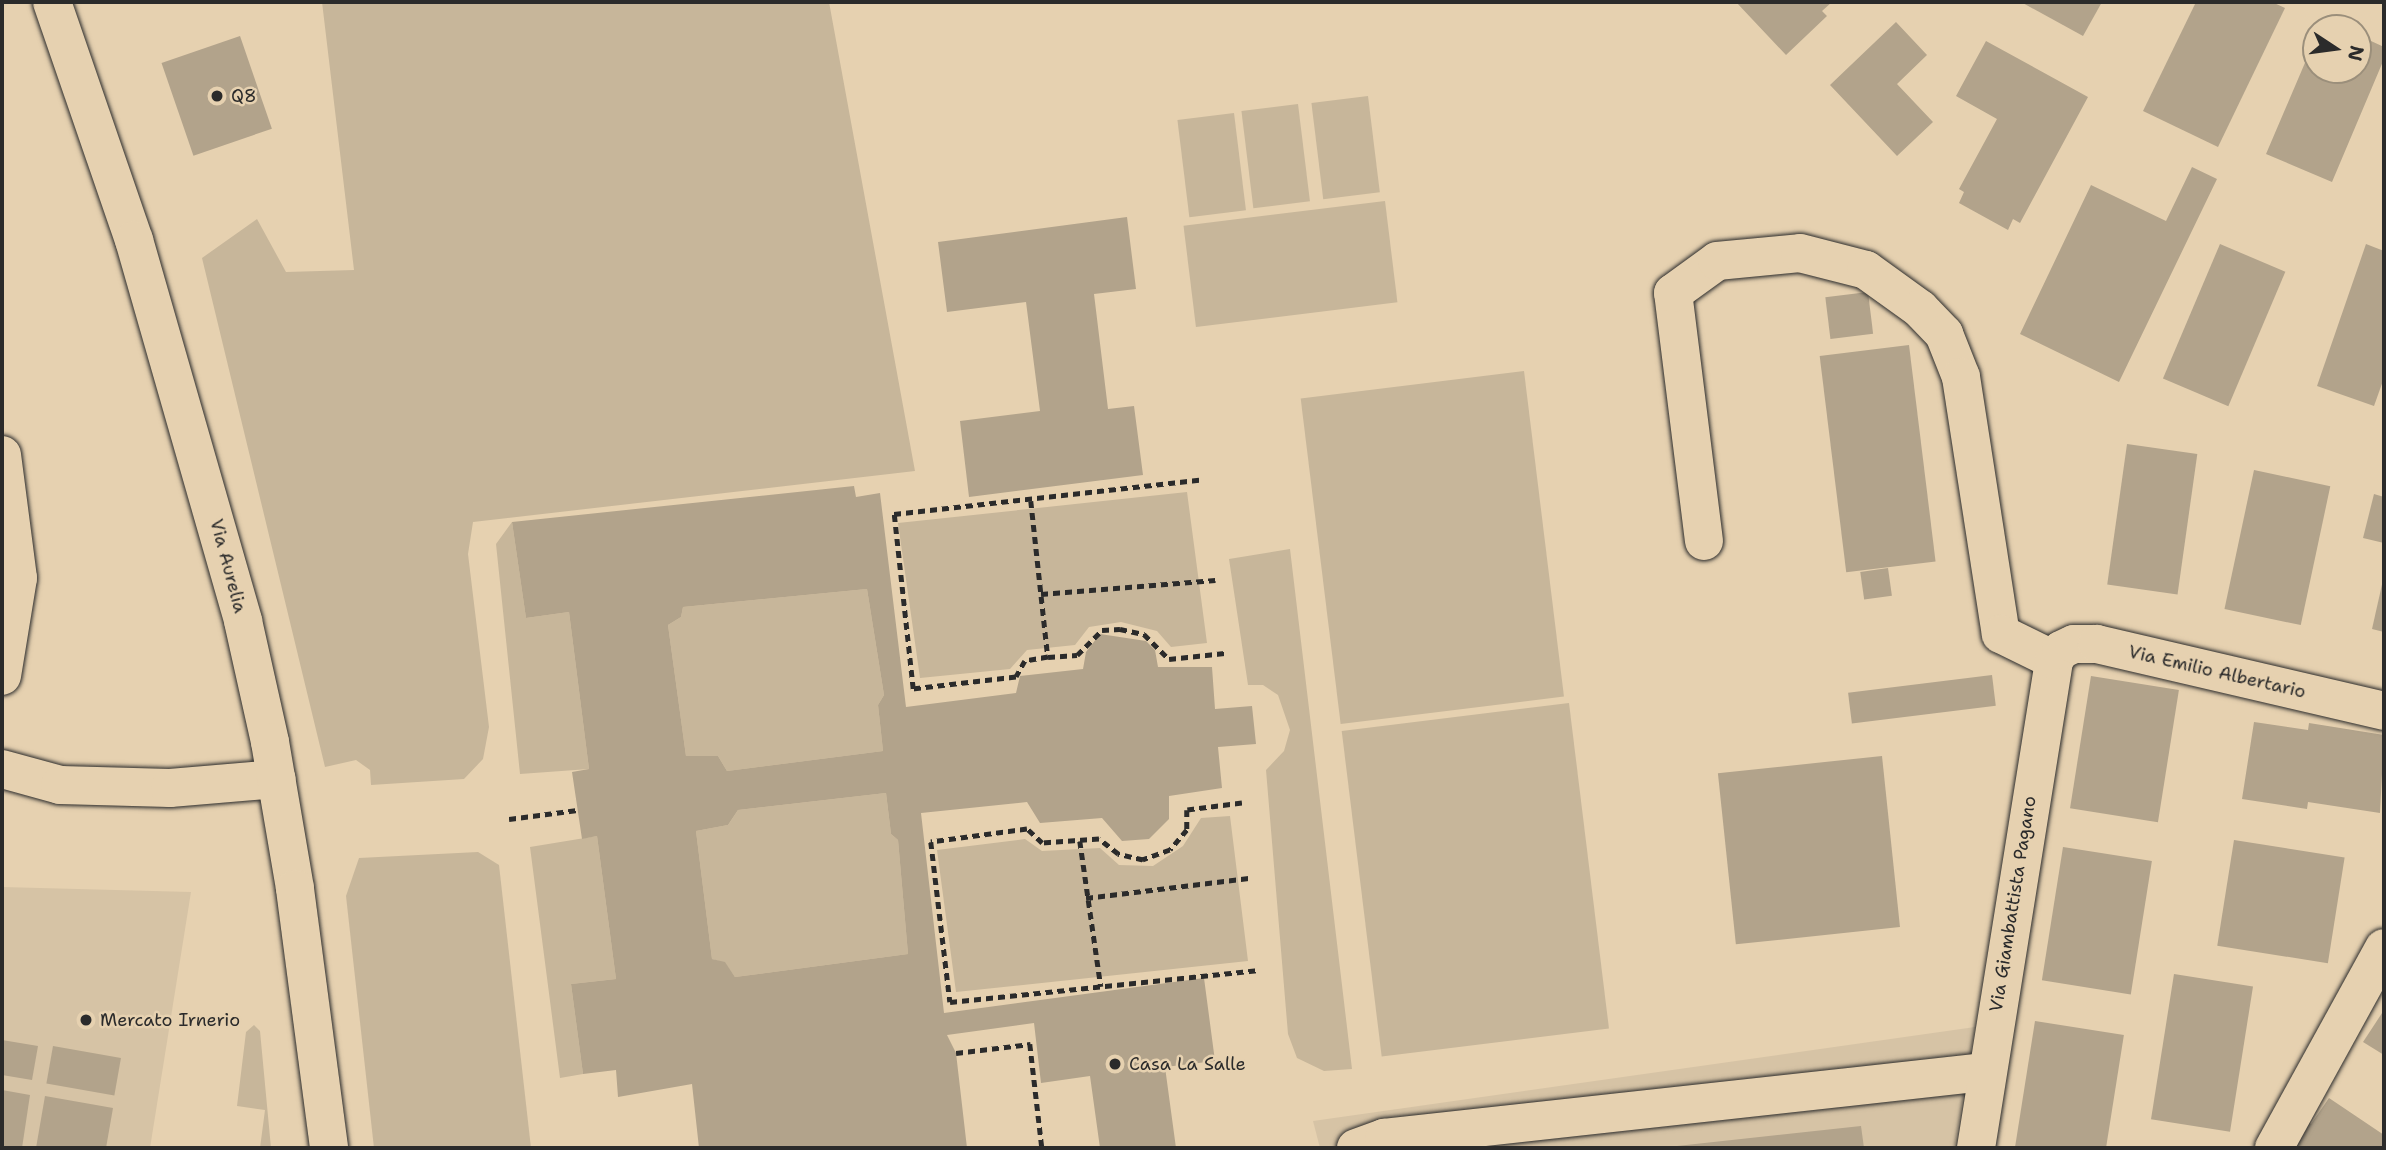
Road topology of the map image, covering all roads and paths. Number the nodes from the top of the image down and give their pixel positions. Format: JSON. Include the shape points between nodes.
{"nodes":[{"id":1,"x":52,"y":2,"type":"edge"},
{"id":2,"x":2,"y":455,"type":"edge"},
{"id":3,"x":1199,"y":480,"type":"dead end"},
{"id":4,"x":1031,"y":501,"type":"junction"},
{"id":5,"x":1704,"y":541,"type":"dead end"},
{"id":6,"x":1215,"y":580,"type":"dead end"},
{"id":7,"x":1041,"y":594,"type":"junction"},
{"id":8,"x":1225,"y":653,"type":"dead end"},
{"id":9,"x":1048,"y":657,"type":"junction"},
{"id":10,"x":2054,"y":660,"type":"junction"},
{"id":11,"x":2,"y":676,"type":"edge"},
{"id":12,"x":2384,"y":712,"type":"edge"},
{"id":13,"x":2,"y":769,"type":"edge"},
{"id":14,"x":277,"y":779,"type":"junction"},
{"id":15,"x":1242,"y":803,"type":"dead end"},
{"id":16,"x":577,"y":810,"type":"dead end"},
{"id":17,"x":509,"y":819,"type":"dead end"},
{"id":18,"x":1080,"y":841,"type":"junction"},
{"id":19,"x":1249,"y":878,"type":"dead end"},
{"id":20,"x":1086,"y":898,"type":"junction"},
{"id":21,"x":2384,"y":948,"type":"edge"},
{"id":22,"x":1259,"y":970,"type":"dead end"},
{"id":23,"x":1101,"y":986,"type":"junction"},
{"id":24,"x":956,"y":1053,"type":"dead end"},
{"id":25,"x":1985,"y":1072,"type":"junction"},
{"id":26,"x":329,"y":1148,"type":"edge"},
{"id":27,"x":1042,"y":1148,"type":"edge"},
{"id":28,"x":1356,"y":1148,"type":"edge"},
{"id":29,"x":1976,"y":1148,"type":"edge"},
{"id":30,"x":2274,"y":1148,"type":"edge"}],
"edges":[{"from":1,"to":14,"type":"main road","name":"Via Aurelia","via":[[174,370],[243,621]]},
{"from":2,"to":11,"type":"main road","via":[[18,578]]},
{"from":3,"to":4,"type":"path"},
{"from":4,"to":7,"type":"path"},
{"from":4,"to":9,"type":"path","via":[[894,514],[913,689],[1016,677],[1025,661]]},
{"from":5,"to":10,"type":"main road","via":[[1673,293],[1717,261],[1800,253],[1866,270],[1920,309],[1944,334],[1962,377],[2001,634]]},
{"from":6,"to":7,"type":"path"},
{"from":7,"to":9,"type":"path"},
{"from":8,"to":9,"type":"path","via":[[1169,659],[1144,634],[1120,629],[1102,630],[1077,655]]},
{"from":10,"to":12,"type":"main road","name":"Via Emilio Albertario","via":[[2068,646],[2097,644]]},
{"from":10,"to":25,"type":"main road","name":"Via Giambattista Pagano"},
{"from":13,"to":14,"type":"main road","via":[[60,785],[170,788]]},
{"from":14,"to":26,"type":"main road","name":"Via Aurelia"},
{"from":15,"to":18,"type":"path","via":[[1187,810],[1186,830],[1170,850],[1143,860],[1118,854],[1099,839]]},
{"from":16,"to":17,"type":"path"},
{"from":18,"to":20,"type":"path"},
{"from":18,"to":23,"type":"path","via":[[1042,843],[1027,829],[931,842],[950,1002]]},
{"from":19,"to":20,"type":"path"},
{"from":20,"to":23,"type":"path"},
{"from":21,"to":30,"type":"main road"},
{"from":22,"to":23,"type":"path"},
{"from":24,"to":27,"type":"path","via":[[1030,1044]]},
{"from":25,"to":28,"type":"main road","via":[[1384,1138]]},
{"from":25,"to":29,"type":"main road","name":"Via Giambattista Pagano"}]}
